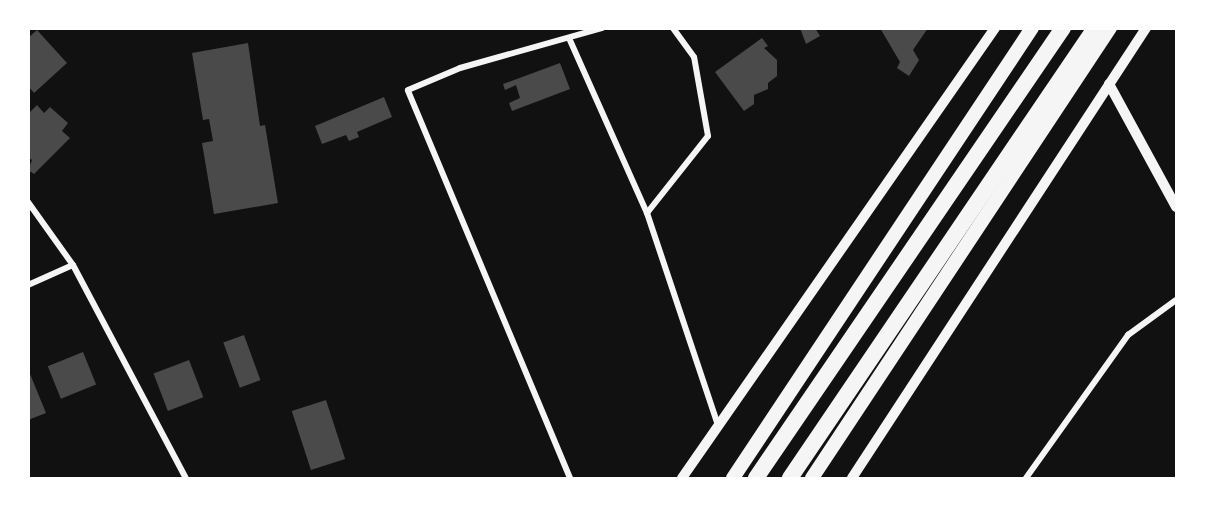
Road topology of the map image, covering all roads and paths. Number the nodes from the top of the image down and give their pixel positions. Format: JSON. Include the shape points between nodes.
{"nodes":[{"id":1,"x":602,"y":28,"type":"edge"},
{"id":2,"x":673,"y":28,"type":"edge"},
{"id":3,"x":995,"y":28,"type":"edge"},
{"id":4,"x":1032,"y":28,"type":"edge"},
{"id":5,"x":1063,"y":28,"type":"edge"},
{"id":6,"x":1095,"y":28,"type":"edge"},
{"id":7,"x":1110,"y":28,"type":"edge"},
{"id":8,"x":1146,"y":28,"type":"edge"},
{"id":9,"x":569,"y":38,"type":"junction"},
{"id":10,"x":1108,"y":84,"type":"junction"},
{"id":11,"x":28,"y":202,"type":"edge"},
{"id":12,"x":1176,"y":207,"type":"edge"},
{"id":13,"x":647,"y":213,"type":"junction"},
{"id":14,"x":73,"y":265,"type":"junction"},
{"id":15,"x":28,"y":285,"type":"edge"},
{"id":16,"x":1176,"y":300,"type":"edge"},
{"id":17,"x":718,"y":425,"type":"junction"},
{"id":18,"x":186,"y":478,"type":"edge"},
{"id":19,"x":570,"y":478,"type":"edge"},
{"id":20,"x":682,"y":478,"type":"edge"},
{"id":21,"x":733,"y":478,"type":"edge"},
{"id":22,"x":756,"y":478,"type":"edge"},
{"id":23,"x":790,"y":478,"type":"edge"},
{"id":24,"x":812,"y":478,"type":"edge"},
{"id":25,"x":852,"y":478,"type":"edge"},
{"id":26,"x":1026,"y":478,"type":"edge"}],
"edges":[{"from":1,"to":9,"type":"street"},
{"from":2,"to":13,"type":"street","via":[[694,57],[708,136]]},
{"from":3,"to":17,"type":"street"},
{"from":4,"to":21,"type":"main road"},
{"from":5,"to":22,"type":"highway"},
{"from":6,"to":23,"type":"highway"},
{"from":7,"to":24,"type":"main road"},
{"from":8,"to":10,"type":"street"},
{"from":9,"to":13,"type":"street"},
{"from":9,"to":19,"type":"street","via":[[460,68],[408,90]]},
{"from":10,"to":12,"type":"street"},
{"from":10,"to":25,"type":"street"},
{"from":11,"to":14,"type":"street"},
{"from":13,"to":17,"type":"street"},
{"from":14,"to":15,"type":"street"},
{"from":14,"to":18,"type":"street"},
{"from":16,"to":26,"type":"street","via":[[1128,335]]},
{"from":17,"to":20,"type":"street"}]}
